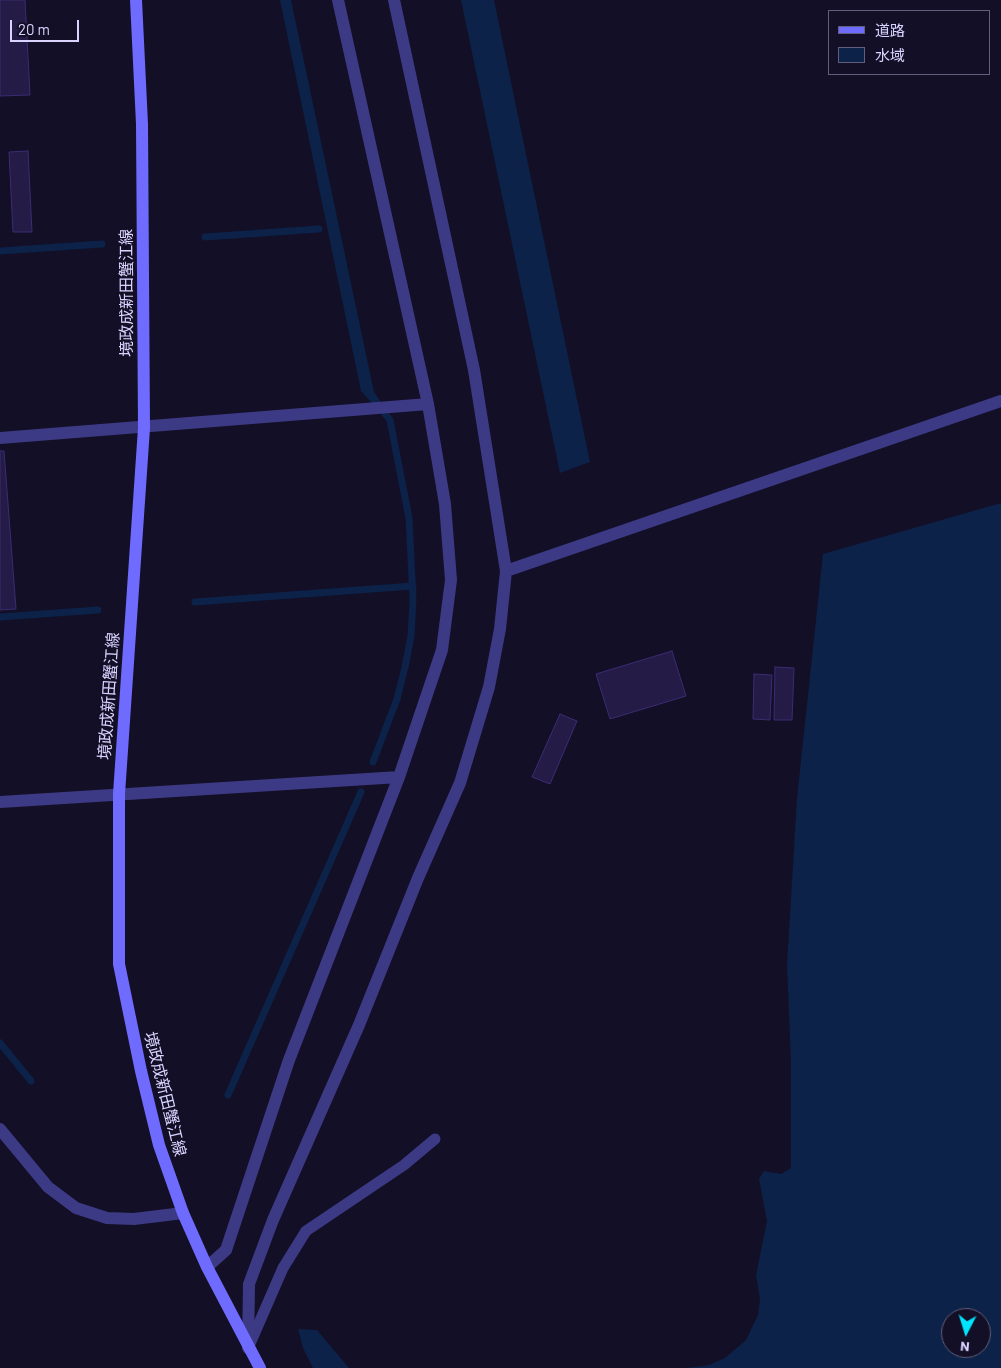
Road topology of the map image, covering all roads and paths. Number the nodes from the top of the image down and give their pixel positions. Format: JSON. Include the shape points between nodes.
{"nodes":[{"id":1,"x":136,"y":0,"type":"edge"},
{"id":2,"x":338,"y":0,"type":"edge"},
{"id":3,"x":394,"y":0,"type":"edge"},
{"id":4,"x":1001,"y":402,"type":"edge"},
{"id":5,"x":428,"y":404,"type":"junction"},
{"id":6,"x":144,"y":428,"type":"junction"},
{"id":7,"x":0,"y":438,"type":"edge"},
{"id":8,"x":506,"y":570,"type":"junction"},
{"id":9,"x":400,"y":777,"type":"junction"},
{"id":10,"x":119,"y":794,"type":"junction"},
{"id":11,"x":0,"y":802,"type":"edge"},
{"id":12,"x":0,"y":1129,"type":"edge"},
{"id":13,"x":435,"y":1140,"type":"dead end"},
{"id":14,"x":183,"y":1213,"type":"junction"},
{"id":15,"x":207,"y":1267,"type":"junction"},
{"id":16,"x":248,"y":1348,"type":"junction"},
{"id":17,"x":260,"y":1368,"type":"edge"}],
"edges":[{"from":1,"to":6,"type":"main road","name":"境政成新田蟹江線","via":[[142,124]]},
{"from":2,"to":5,"type":"street"},
{"from":3,"to":8,"type":"street","via":[[474,370]]},
{"from":4,"to":8,"type":"street"},
{"from":5,"to":6,"type":"street"},
{"from":5,"to":9,"type":"street","via":[[445,504],[451,580],[442,650]]},
{"from":6,"to":7,"type":"street"},
{"from":6,"to":10,"type":"main road","name":"境政成新田蟹江線"},
{"from":8,"to":16,"type":"street","via":[[490,687],[460,783],[273,1220],[249,1284]]},
{"from":9,"to":10,"type":"street"},
{"from":9,"to":15,"type":"street","via":[[289,1060],[226,1250]]},
{"from":10,"to":11,"type":"street"},
{"from":10,"to":14,"type":"main road","name":"境政成新田蟹江線","via":[[119,964],[158,1145]]},
{"from":12,"to":14,"type":"street","via":[[48,1187],[76,1208],[107,1218],[134,1220]]},
{"from":13,"to":16,"type":"lane","via":[[404,1165],[306,1231],[283,1268]]},
{"from":14,"to":15,"type":"main road","name":"境政成新田蟹江線"},
{"from":15,"to":16,"type":"main road","name":"境政成新田蟹江線"},
{"from":16,"to":17,"type":"main road","name":"境政成新田蟹江線"}]}
